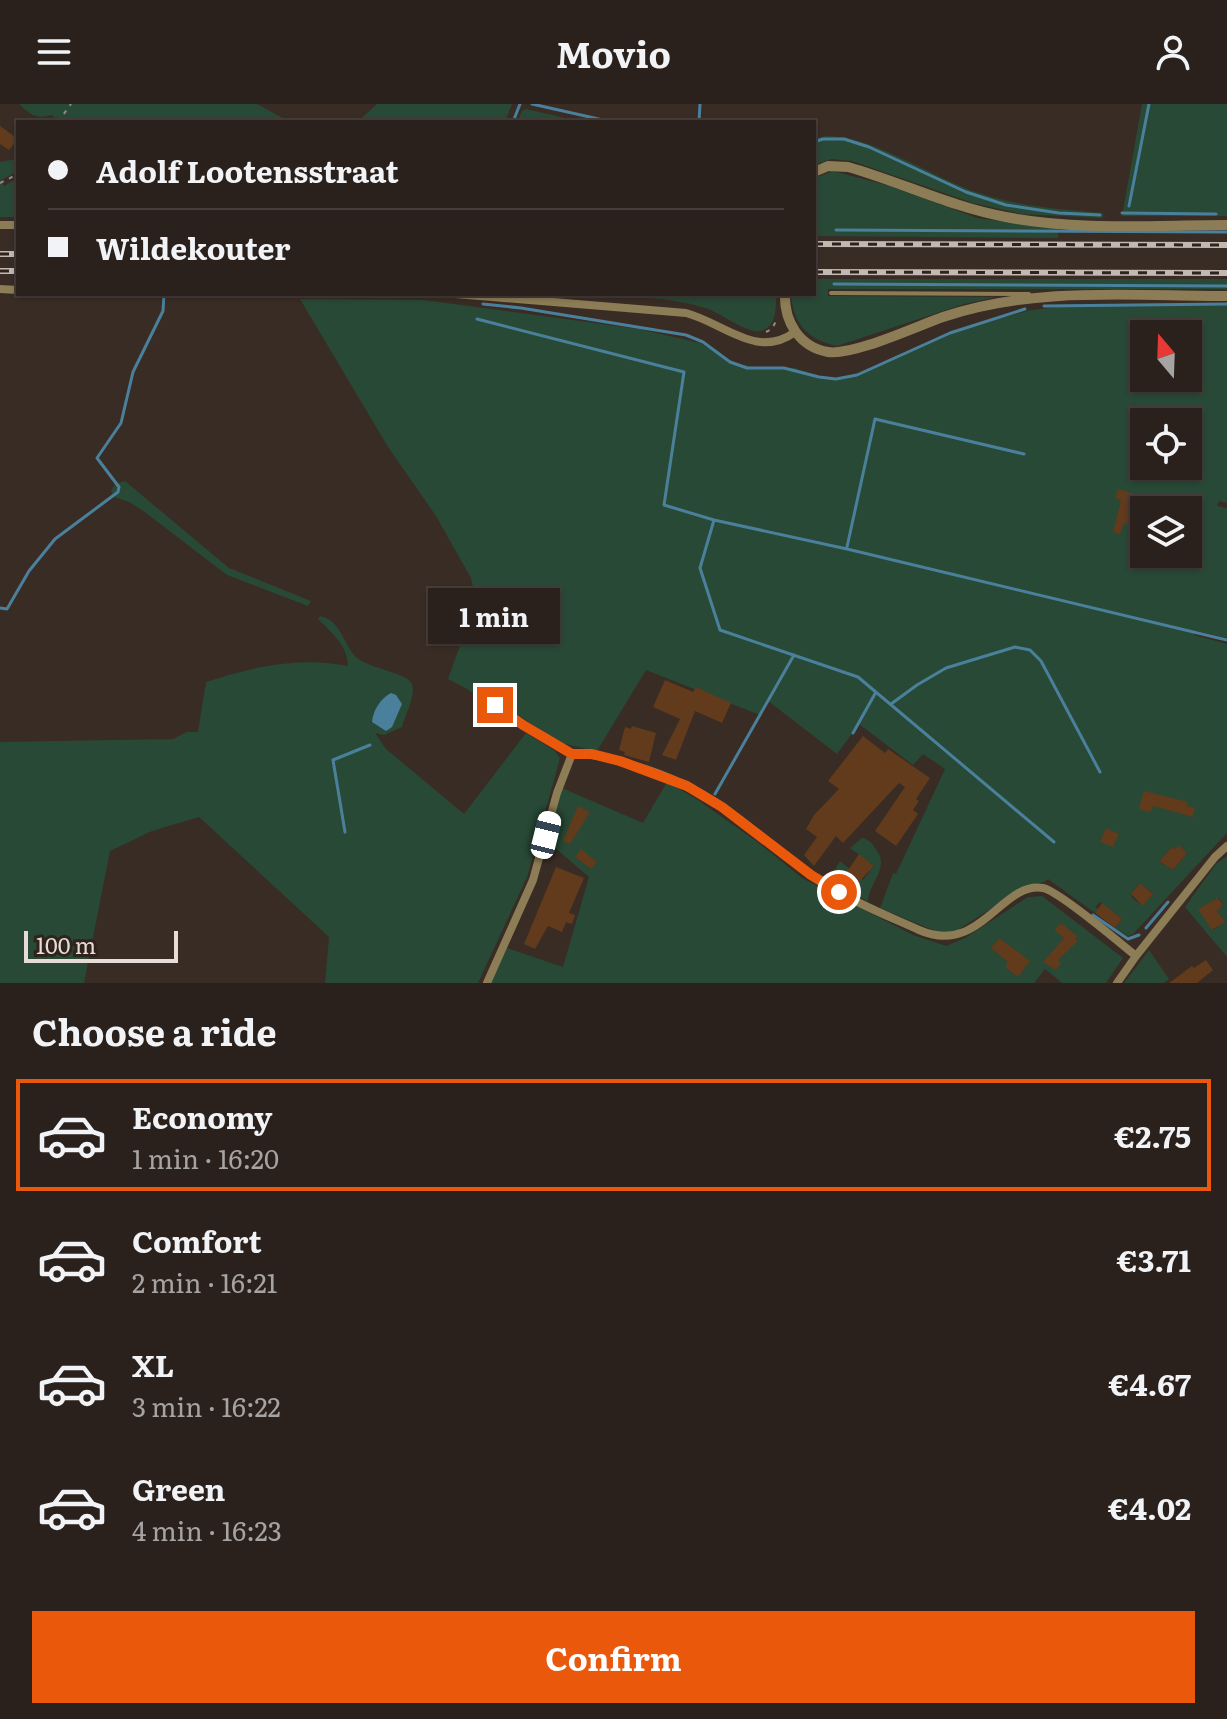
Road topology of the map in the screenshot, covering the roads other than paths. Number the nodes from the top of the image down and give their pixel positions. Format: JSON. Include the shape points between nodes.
{"nodes":[{"id":1,"x":816,"y":171,"type":"edge"},
{"id":2,"x":1227,"y":225,"type":"edge"},
{"id":3,"x":831,"y":293,"type":"dead end"},
{"id":4,"x":1069,"y":294,"type":"junction"},
{"id":5,"x":481,"y":296,"type":"edge"},
{"id":6,"x":785,"y":296,"type":"edge"},
{"id":7,"x":1227,"y":296,"type":"edge"},
{"id":8,"x":795,"y":332,"type":"junction"},
{"id":9,"x":495,"y":705,"type":"dead end"},
{"id":10,"x":572,"y":754,"type":"junction"},
{"id":11,"x":1227,"y":846,"type":"edge"},
{"id":12,"x":1136,"y":956,"type":"junction"},
{"id":13,"x":487,"y":983,"type":"edge"},
{"id":14,"x":1117,"y":983,"type":"edge"}],
"edges":[{"from":1,"to":2,"type":"street","via":[[848,167],[960,206],[1036,222]]},
{"from":3,"to":4,"type":"lane"},
{"from":4,"to":7,"type":"street"},
{"from":4,"to":8,"type":"street","via":[[969,309],[842,352],[814,347]]},
{"from":5,"to":8,"type":"street","via":[[686,313],[762,344]]},
{"from":6,"to":8,"type":"street"},
{"from":9,"to":10,"type":"street"},
{"from":10,"to":12,"type":"street","via":[[604,757],[687,786],[826,885],[934,935],[971,929],[1015,897],[1040,887]]},
{"from":10,"to":13,"type":"street","via":[[533,880]]},
{"from":11,"to":12,"type":"street"},
{"from":12,"to":14,"type":"street"}]}
